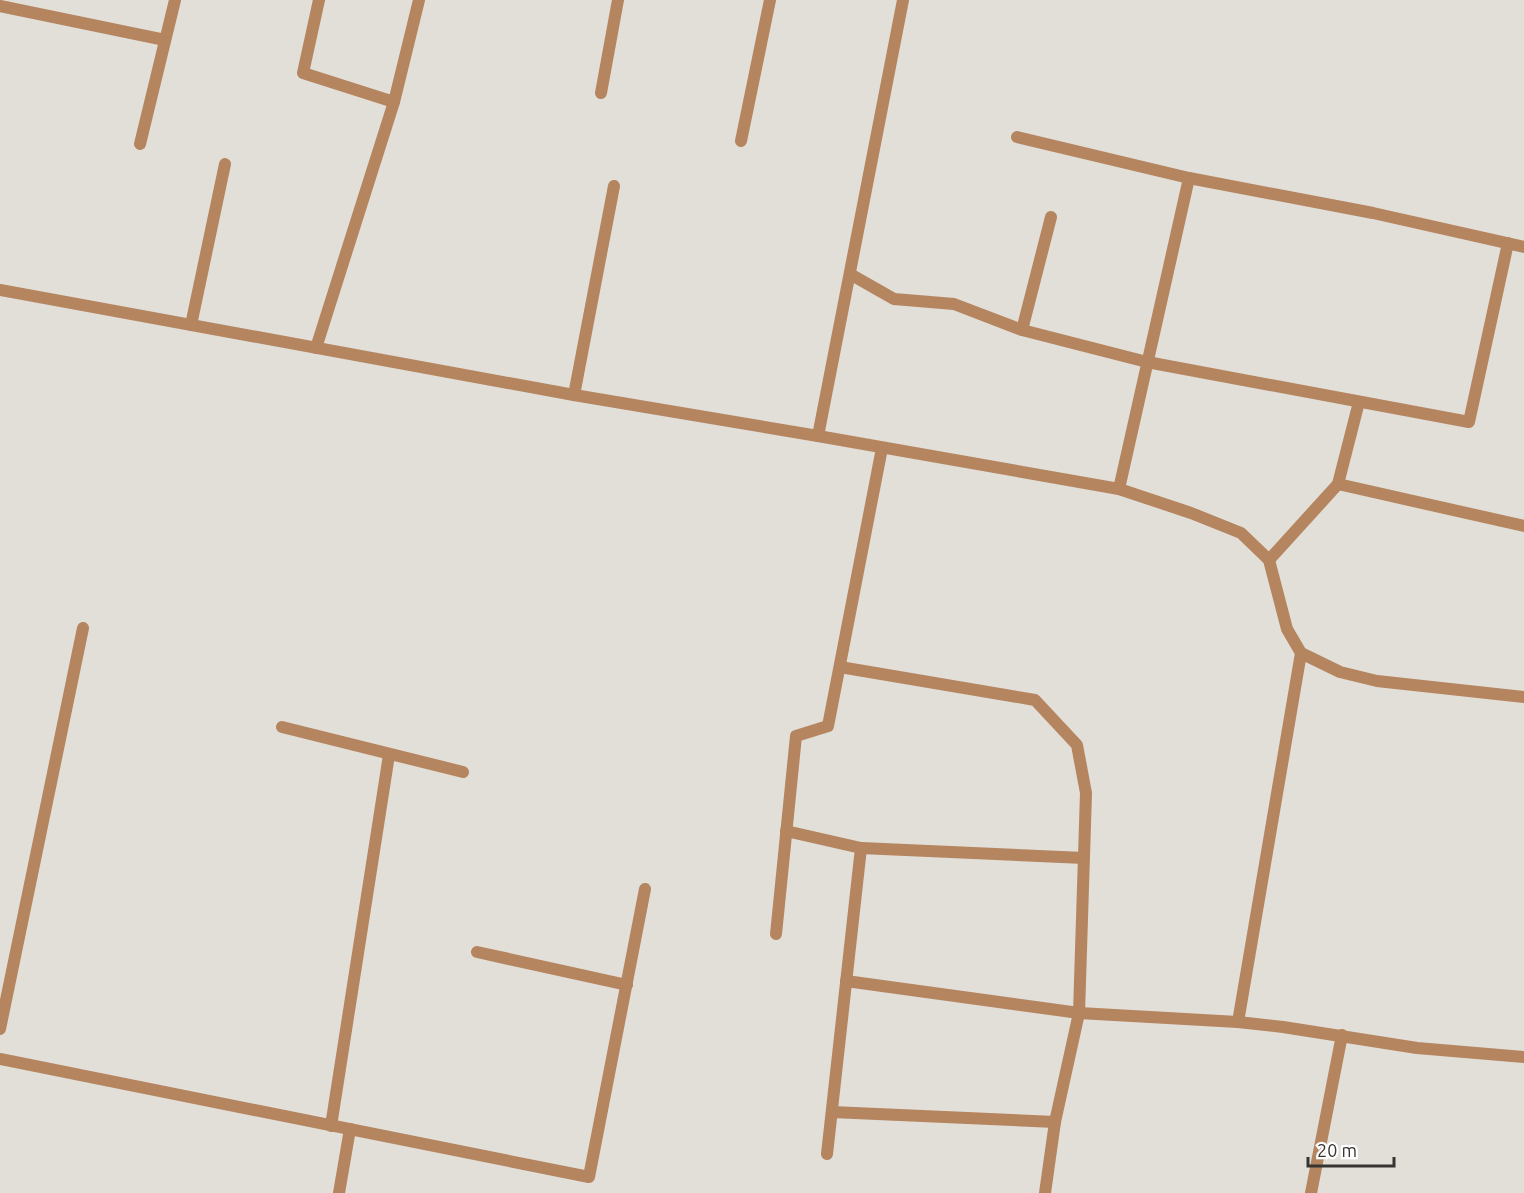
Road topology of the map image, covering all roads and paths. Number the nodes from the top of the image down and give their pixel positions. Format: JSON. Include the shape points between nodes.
{"nodes":[{"id":1,"x":175,"y":0,"type":"edge"},
{"id":2,"x":319,"y":0,"type":"edge"},
{"id":3,"x":419,"y":0,"type":"edge"},
{"id":4,"x":618,"y":0,"type":"edge"},
{"id":5,"x":770,"y":0,"type":"edge"},
{"id":6,"x":903,"y":0,"type":"edge"},
{"id":7,"x":0,"y":6,"type":"edge"},
{"id":8,"x":165,"y":39,"type":"junction"},
{"id":9,"x":601,"y":93,"type":"dead end"},
{"id":10,"x":394,"y":102,"type":"junction"},
{"id":11,"x":1017,"y":137,"type":"dead end"},
{"id":12,"x":741,"y":141,"type":"dead end"},
{"id":13,"x":140,"y":144,"type":"dead end"},
{"id":14,"x":225,"y":164,"type":"dead end"},
{"id":15,"x":1189,"y":178,"type":"junction"},
{"id":16,"x":615,"y":186,"type":"dead end"},
{"id":17,"x":1051,"y":217,"type":"dead end"},
{"id":18,"x":1508,"y":243,"type":"junction"},
{"id":19,"x":1524,"y":247,"type":"edge"},
{"id":20,"x":850,"y":274,"type":"junction"},
{"id":21,"x":0,"y":290,"type":"edge"},
{"id":22,"x":191,"y":325,"type":"junction"},
{"id":23,"x":1022,"y":330,"type":"junction"},
{"id":24,"x":316,"y":348,"type":"junction"},
{"id":25,"x":1147,"y":362,"type":"junction"},
{"id":26,"x":574,"y":395,"type":"junction"},
{"id":27,"x":1359,"y":402,"type":"junction"},
{"id":28,"x":818,"y":435,"type":"junction"},
{"id":29,"x":882,"y":448,"type":"junction"},
{"id":30,"x":1338,"y":484,"type":"junction"},
{"id":31,"x":1119,"y":489,"type":"junction"},
{"id":32,"x":1524,"y":526,"type":"edge"},
{"id":33,"x":1269,"y":560,"type":"junction"},
{"id":34,"x":83,"y":628,"type":"dead end"},
{"id":35,"x":1300,"y":653,"type":"junction"},
{"id":36,"x":840,"y":667,"type":"junction"},
{"id":37,"x":1524,"y":697,"type":"edge"},
{"id":38,"x":282,"y":727,"type":"dead end"},
{"id":39,"x":389,"y":755,"type":"junction"},
{"id":40,"x":463,"y":772,"type":"dead end"},
{"id":41,"x":786,"y":831,"type":"junction"},
{"id":42,"x":861,"y":848,"type":"junction"},
{"id":43,"x":1084,"y":858,"type":"junction"},
{"id":44,"x":645,"y":889,"type":"dead end"},
{"id":45,"x":777,"y":934,"type":"dead end"},
{"id":46,"x":477,"y":952,"type":"dead end"},
{"id":47,"x":846,"y":981,"type":"junction"},
{"id":48,"x":627,"y":985,"type":"junction"},
{"id":49,"x":1079,"y":1013,"type":"junction"},
{"id":50,"x":1238,"y":1022,"type":"junction"},
{"id":51,"x":0,"y":1029,"type":"edge"},
{"id":52,"x":1342,"y":1035,"type":"junction"},
{"id":53,"x":1524,"y":1057,"type":"edge"},
{"id":54,"x":0,"y":1059,"type":"edge"},
{"id":55,"x":832,"y":1112,"type":"junction"},
{"id":56,"x":1055,"y":1122,"type":"junction"},
{"id":57,"x":331,"y":1126,"type":"junction"},
{"id":58,"x":351,"y":1130,"type":"junction"},
{"id":59,"x":827,"y":1154,"type":"dead end"},
{"id":60,"x":339,"y":1193,"type":"edge"},
{"id":61,"x":1045,"y":1193,"type":"edge"},
{"id":62,"x":1311,"y":1193,"type":"edge"}],
"edges":[{"from":1,"to":8,"type":"street"},
{"from":2,"to":10,"type":"street","via":[[303,73]]},
{"from":3,"to":10,"type":"street"},
{"from":4,"to":9,"type":"street"},
{"from":5,"to":12,"type":"street"},
{"from":6,"to":20,"type":"street"},
{"from":7,"to":8,"type":"street"},
{"from":8,"to":13,"type":"street"},
{"from":10,"to":24,"type":"street"},
{"from":11,"to":15,"type":"street"},
{"from":14,"to":22,"type":"street"},
{"from":15,"to":18,"type":"street"},
{"from":15,"to":25,"type":"street"},
{"from":16,"to":26,"type":"street"},
{"from":17,"to":23,"type":"street"},
{"from":18,"to":19,"type":"street"},
{"from":18,"to":27,"type":"street","via":[[1469,422]]},
{"from":20,"to":23,"type":"street","via":[[894,300],[954,304]]},
{"from":20,"to":28,"type":"street"},
{"from":21,"to":22,"type":"street"},
{"from":22,"to":24,"type":"street"},
{"from":23,"to":25,"type":"street"},
{"from":24,"to":26,"type":"street"},
{"from":25,"to":27,"type":"street"},
{"from":25,"to":31,"type":"street"},
{"from":26,"to":28,"type":"street"},
{"from":27,"to":30,"type":"street"},
{"from":28,"to":29,"type":"street"},
{"from":29,"to":31,"type":"street"},
{"from":29,"to":36,"type":"street"},
{"from":30,"to":32,"type":"street"},
{"from":30,"to":33,"type":"street"},
{"from":31,"to":33,"type":"street","via":[[1241,533]]},
{"from":33,"to":35,"type":"street","via":[[1287,629]]},
{"from":34,"to":51,"type":"street"},
{"from":35,"to":37,"type":"street","via":[[1340,672],[1377,681]]},
{"from":35,"to":50,"type":"street"},
{"from":36,"to":41,"type":"street","via":[[828,726],[796,736]]},
{"from":36,"to":43,"type":"street","via":[[1035,700],[1077,746],[1086,793]]},
{"from":38,"to":39,"type":"street"},
{"from":39,"to":40,"type":"street"},
{"from":39,"to":57,"type":"street"},
{"from":41,"to":42,"type":"street"},
{"from":41,"to":45,"type":"street"},
{"from":42,"to":43,"type":"street"},
{"from":42,"to":47,"type":"street"},
{"from":43,"to":49,"type":"street"},
{"from":44,"to":48,"type":"street"},
{"from":46,"to":48,"type":"street"},
{"from":47,"to":49,"type":"street"},
{"from":47,"to":55,"type":"street"},
{"from":48,"to":58,"type":"street","via":[[589,1178]]},
{"from":49,"to":50,"type":"street"},
{"from":49,"to":56,"type":"street"},
{"from":50,"to":52,"type":"street"},
{"from":52,"to":53,"type":"street","via":[[1417,1048]]},
{"from":52,"to":62,"type":"street"},
{"from":54,"to":57,"type":"street"},
{"from":55,"to":56,"type":"street"},
{"from":55,"to":59,"type":"street"},
{"from":56,"to":61,"type":"street"},
{"from":57,"to":58,"type":"street"},
{"from":58,"to":60,"type":"street"}]}
